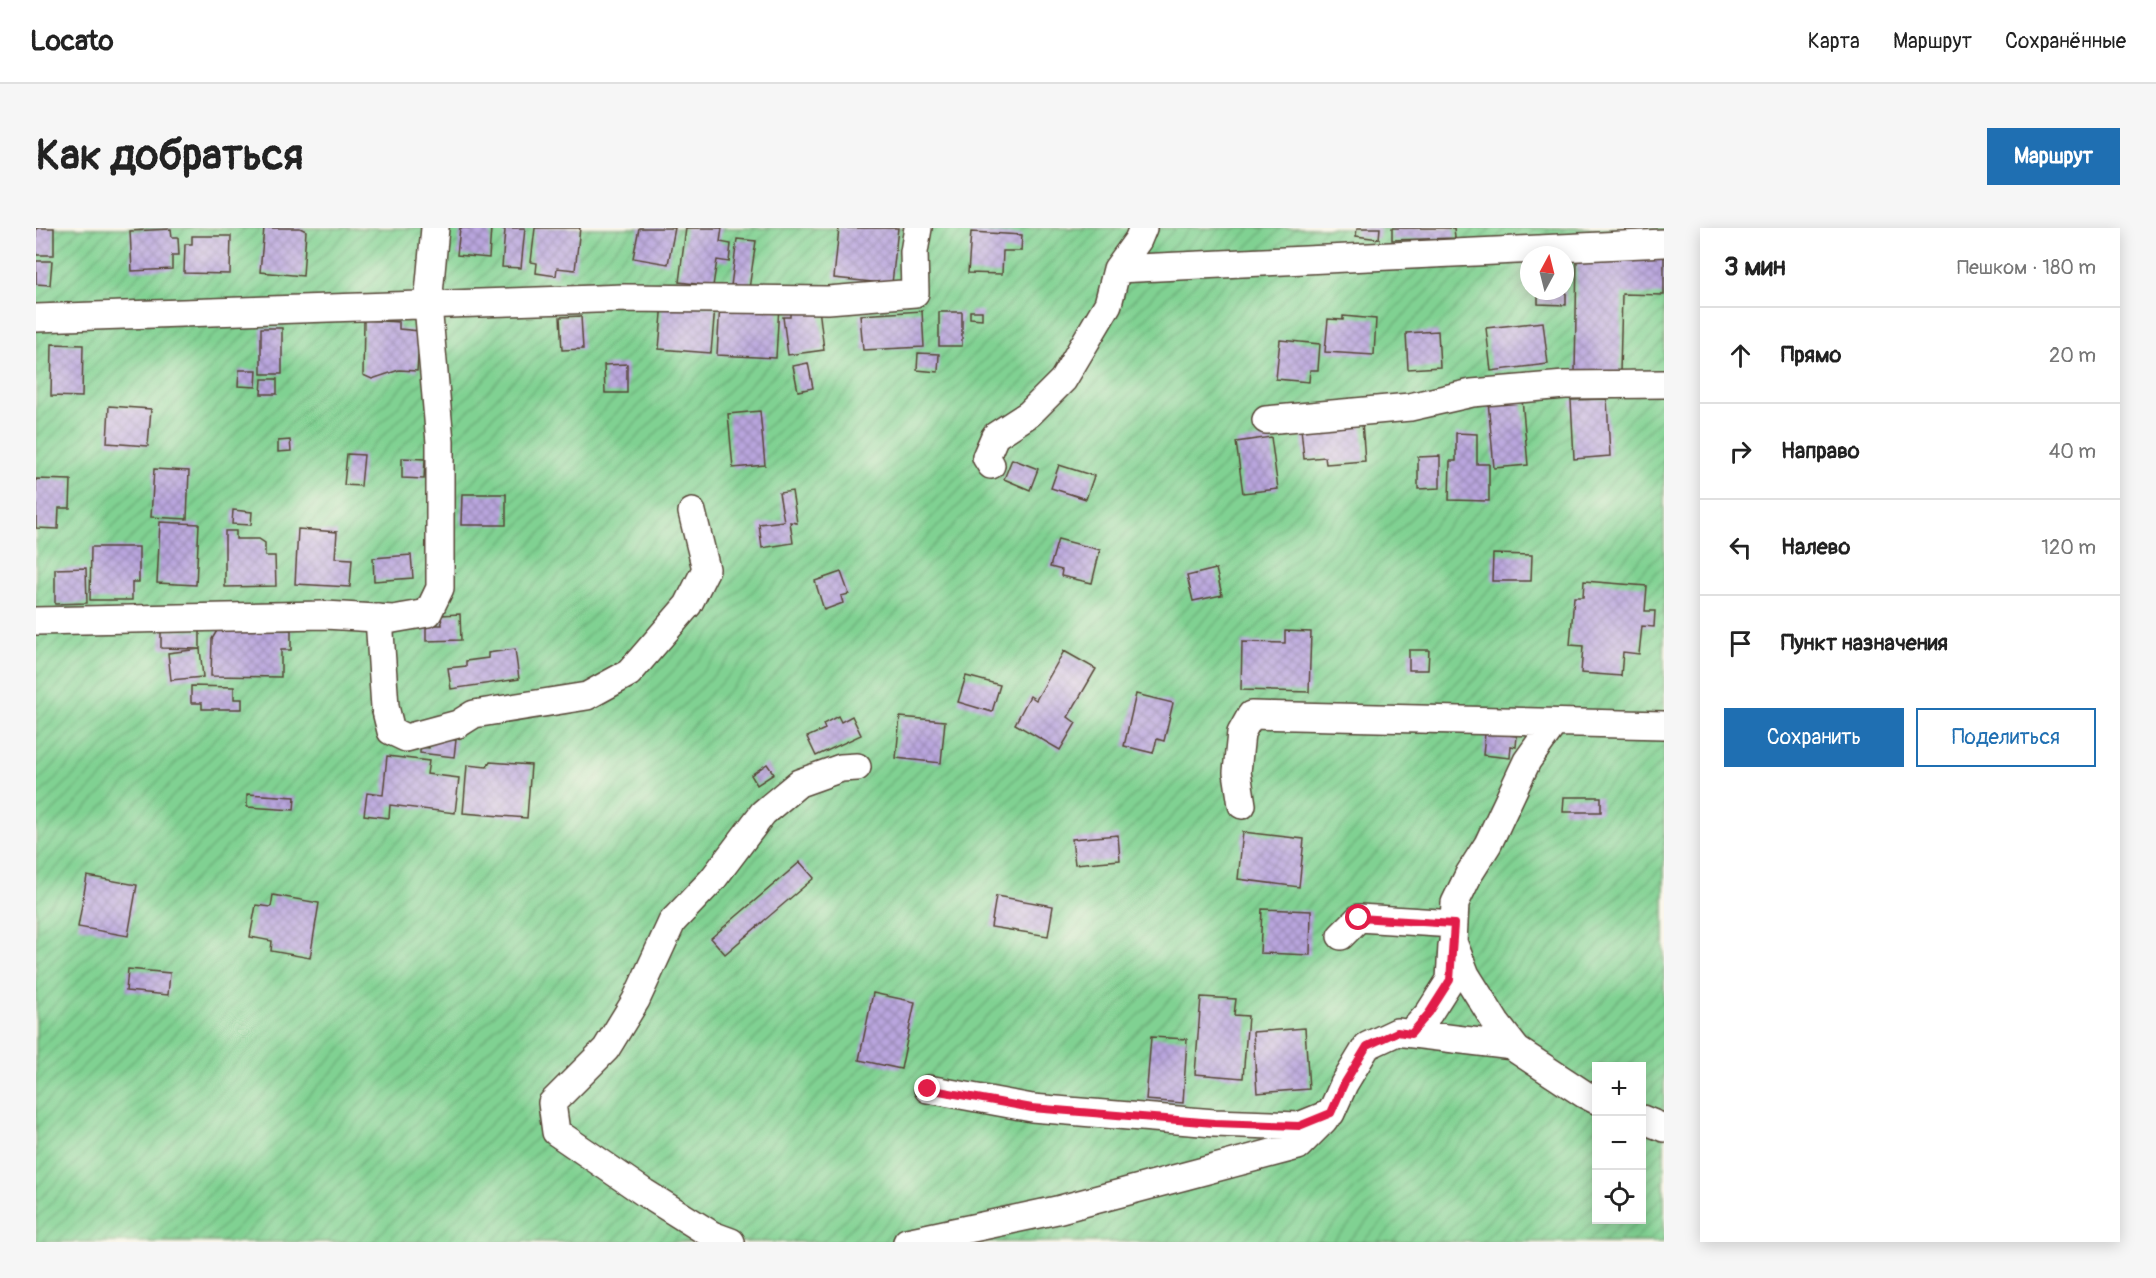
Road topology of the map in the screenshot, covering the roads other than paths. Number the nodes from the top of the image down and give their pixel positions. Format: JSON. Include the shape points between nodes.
{"nodes":[{"id":1,"x":435,"y":228,"type":"edge"},
{"id":2,"x":918,"y":228,"type":"edge"},
{"id":3,"x":1143,"y":228,"type":"edge"},
{"id":4,"x":1664,"y":243,"type":"edge"},
{"id":5,"x":1117,"y":269,"type":"junction"},
{"id":6,"x":429,"y":305,"type":"junction"},
{"id":7,"x":36,"y":318,"type":"edge"},
{"id":8,"x":1664,"y":384,"type":"edge"},
{"id":9,"x":1266,"y":420,"type":"dead end"},
{"id":10,"x":991,"y":465,"type":"dead end"},
{"id":11,"x":692,"y":512,"type":"dead end"},
{"id":12,"x":379,"y":618,"type":"junction"},
{"id":13,"x":36,"y":621,"type":"edge"},
{"id":14,"x":1554,"y":723,"type":"junction"},
{"id":15,"x":1664,"y":725,"type":"edge"},
{"id":16,"x":856,"y":767,"type":"dead end"},
{"id":17,"x":1242,"y":805,"type":"dead end"},
{"id":18,"x":1453,"y":933,"type":"junction"},
{"id":19,"x":1341,"y":936,"type":"dead end"},
{"id":20,"x":1411,"y":1034,"type":"junction"},
{"id":21,"x":1514,"y":1046,"type":"junction"},
{"id":22,"x":928,"y":1089,"type":"dead end"},
{"id":23,"x":1592,"y":1098,"type":"edge"},
{"id":24,"x":1331,"y":1113,"type":"junction"},
{"id":25,"x":1646,"y":1121,"type":"edge"},
{"id":26,"x":1664,"y":1128,"type":"edge"},
{"id":27,"x":731,"y":1242,"type":"edge"},
{"id":28,"x":907,"y":1242,"type":"edge"}],
"edges":[{"from":1,"to":6,"type":"street"},
{"from":2,"to":6,"type":"street","via":[[915,293],[828,300],[625,298]]},
{"from":3,"to":5,"type":"street"},
{"from":4,"to":5,"type":"street"},
{"from":5,"to":10,"type":"street","via":[[1108,304],[1063,380],[1029,414],[995,436],[986,457]]},
{"from":6,"to":7,"type":"street"},
{"from":6,"to":12,"type":"street","via":[[440,442],[440,588],[428,613]]},
{"from":8,"to":9,"type":"street","via":[[1565,385],[1472,393],[1410,407]]},
{"from":11,"to":12,"type":"street","via":[[706,569],[688,605],[629,673],[587,696],[474,714],[458,724],[406,738],[391,731],[385,707]]},
{"from":12,"to":13,"type":"street","via":[[325,615]]},
{"from":14,"to":15,"type":"street"},
{"from":14,"to":17,"type":"street","via":[[1251,716],[1241,733],[1237,772]]},
{"from":14,"to":18,"type":"street","via":[[1527,761],[1455,903]]},
{"from":16,"to":27,"type":"street","via":[[841,768],[799,783],[763,813],[713,879],[672,922],[636,1000],[606,1049],[552,1103],[556,1132],[645,1193],[712,1235]]},
{"from":18,"to":19,"type":"street","via":[[1359,918]]},
{"from":18,"to":20,"type":"street","via":[[1450,980]]},
{"from":18,"to":21,"type":"street","via":[[1466,975]]},
{"from":20,"to":21,"type":"street"},
{"from":20,"to":24,"type":"street","via":[[1397,1032],[1367,1046]]},
{"from":21,"to":23,"type":"street"},
{"from":22,"to":24,"type":"street","via":[[1032,1108],[1214,1123],[1299,1126]]},
{"from":24,"to":28,"type":"street","via":[[1298,1146],[1057,1210]]},
{"from":25,"to":26,"type":"street"}]}
